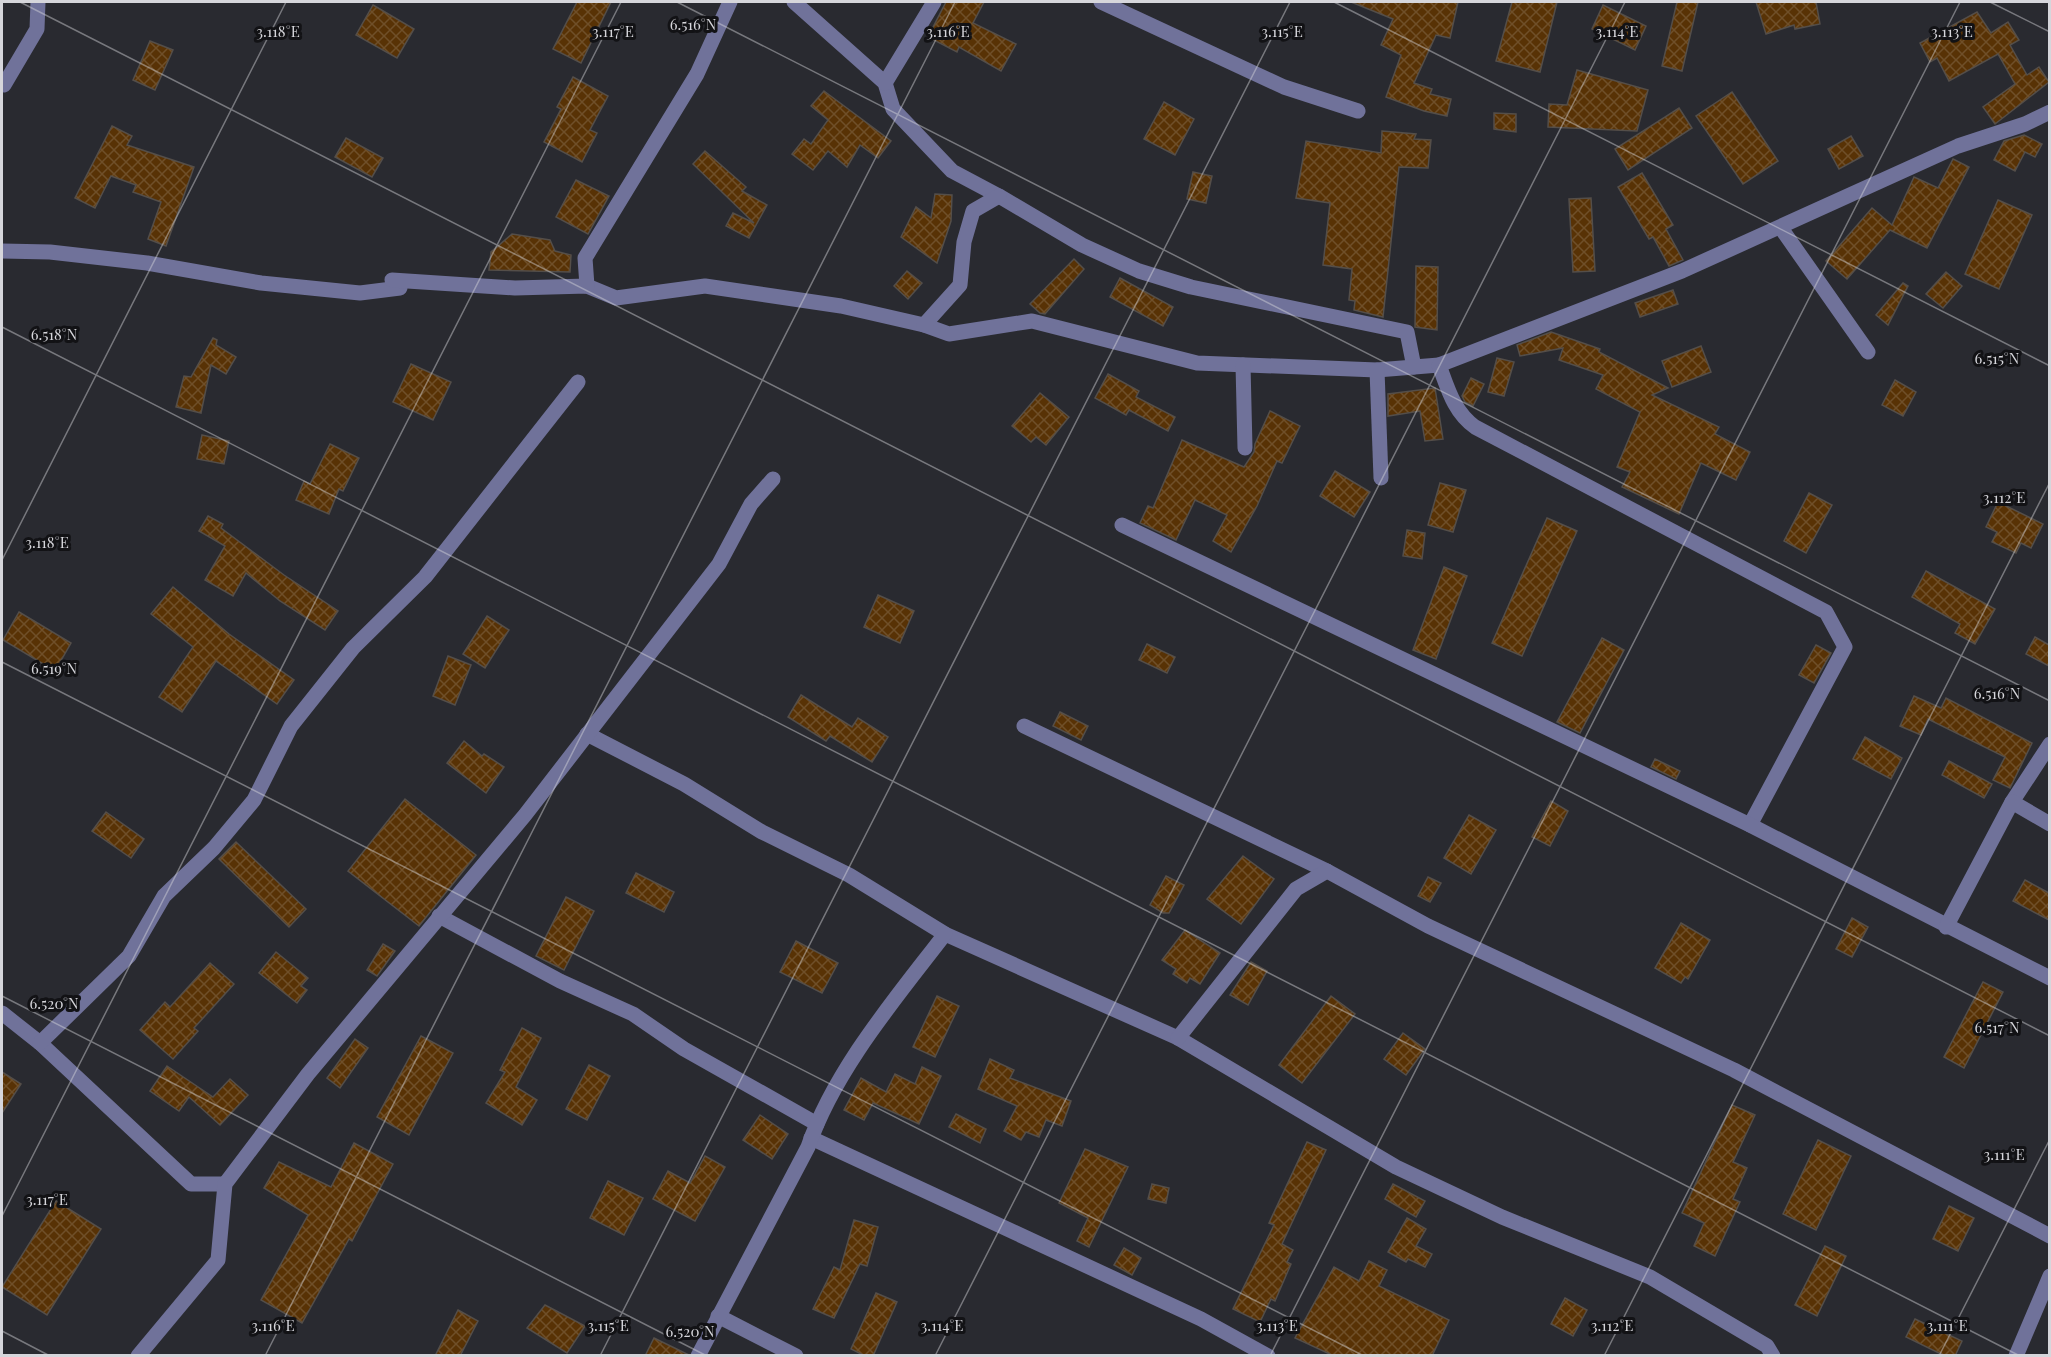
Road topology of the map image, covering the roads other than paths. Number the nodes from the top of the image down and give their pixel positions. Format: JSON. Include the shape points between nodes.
{"nodes":[{"id":1,"x":38,"y":2,"type":"edge"},
{"id":2,"x":730,"y":2,"type":"edge"},
{"id":3,"x":794,"y":2,"type":"edge"},
{"id":4,"x":934,"y":2,"type":"edge"},
{"id":5,"x":1101,"y":2,"type":"edge"},
{"id":6,"x":885,"y":83,"type":"junction"},
{"id":7,"x":4,"y":85,"type":"dead end"},
{"id":8,"x":1358,"y":111,"type":"dead end"},
{"id":9,"x":2049,"y":112,"type":"edge"},
{"id":10,"x":999,"y":196,"type":"junction"},
{"id":11,"x":1781,"y":228,"type":"junction"},
{"id":12,"x":5,"y":256,"type":"edge"},
{"id":13,"x":587,"y":286,"type":"junction"},
{"id":14,"x":924,"y":325,"type":"junction"},
{"id":15,"x":1868,"y":352,"type":"dead end"},
{"id":16,"x":1439,"y":364,"type":"junction"},
{"id":17,"x":1243,"y":365,"type":"junction"},
{"id":18,"x":1414,"y":367,"type":"junction"},
{"id":19,"x":1377,"y":370,"type":"junction"},
{"id":20,"x":578,"y":382,"type":"dead end"},
{"id":21,"x":1245,"y":448,"type":"dead end"},
{"id":22,"x":774,"y":478,"type":"dead end"},
{"id":23,"x":1380,"y":478,"type":"dead end"},
{"id":24,"x":1122,"y":525,"type":"dead end"},
{"id":25,"x":1024,"y":726,"type":"dead end"},
{"id":26,"x":587,"y":734,"type":"junction"},
{"id":27,"x":2049,"y":744,"type":"edge"},
{"id":28,"x":2012,"y":802,"type":"junction"},
{"id":29,"x":2049,"y":824,"type":"edge"},
{"id":30,"x":1750,"y":825,"type":"junction"},
{"id":31,"x":1327,"y":871,"type":"junction"},
{"id":32,"x":439,"y":916,"type":"junction"},
{"id":33,"x":1946,"y":927,"type":"junction"},
{"id":34,"x":945,"y":934,"type":"junction"},
{"id":35,"x":2049,"y":978,"type":"edge"},
{"id":36,"x":2,"y":1013,"type":"edge"},
{"id":37,"x":1178,"y":1038,"type":"junction"},
{"id":38,"x":40,"y":1043,"type":"junction"},
{"id":39,"x":814,"y":1131,"type":"junction"},
{"id":40,"x":225,"y":1184,"type":"junction"},
{"id":41,"x":2049,"y":1236,"type":"edge"},
{"id":42,"x":2049,"y":1276,"type":"edge"},
{"id":43,"x":718,"y":1316,"type":"junction"},
{"id":44,"x":138,"y":1356,"type":"edge"},
{"id":45,"x":698,"y":1356,"type":"edge"},
{"id":46,"x":796,"y":1356,"type":"edge"},
{"id":47,"x":1268,"y":1356,"type":"edge"},
{"id":48,"x":1773,"y":1356,"type":"edge"},
{"id":49,"x":2016,"y":1356,"type":"edge"}],
"edges":[{"from":1,"to":7,"type":"street","via":[[37,28]]},
{"from":2,"to":13,"type":"street","via":[[697,75],[585,258]]},
{"from":3,"to":6,"type":"street"},
{"from":4,"to":6,"type":"street"},
{"from":5,"to":8,"type":"street","via":[[1284,87]]},
{"from":6,"to":10,"type":"street","via":[[893,109],[952,171]]},
{"from":9,"to":11,"type":"street","via":[[1958,146]]},
{"from":10,"to":14,"type":"street","via":[[973,211],[964,242],[960,285]]},
{"from":10,"to":18,"type":"street","via":[[1082,245],[1139,271],[1262,304],[1407,332]]},
{"from":11,"to":15,"type":"street"},
{"from":11,"to":16,"type":"street","via":[[1682,271]]},
{"from":12,"to":13,"type":"street","via":[[50,252],[147,263],[261,283],[360,293],[396,284]]},
{"from":13,"to":14,"type":"street","via":[[616,298],[705,286],[841,306]]},
{"from":14,"to":17,"type":"street","via":[[949,334],[1032,321],[1197,363]]},
{"from":16,"to":18,"type":"street"},
{"from":16,"to":30,"type":"street","via":[[1452,401],[1463,419],[1475,428],[1826,612],[1845,647]]},
{"from":17,"to":19,"type":"street"},
{"from":17,"to":21,"type":"street"},
{"from":18,"to":19,"type":"street"},
{"from":19,"to":23,"type":"street"},
{"from":20,"to":38,"type":"street","via":[[425,577],[353,648],[291,726],[254,800],[214,848],[164,896],[129,956]]},
{"from":22,"to":26,"type":"street","via":[[751,504],[719,564]]},
{"from":24,"to":30,"type":"street"},
{"from":25,"to":31,"type":"street"},
{"from":26,"to":32,"type":"street","via":[[525,815]]},
{"from":26,"to":34,"type":"street","via":[[684,784],[762,832],[849,875]]},
{"from":27,"to":28,"type":"street"},
{"from":28,"to":29,"type":"street"},
{"from":28,"to":33,"type":"street"},
{"from":30,"to":33,"type":"street"},
{"from":31,"to":37,"type":"street","via":[[1296,889]]},
{"from":31,"to":41,"type":"street","via":[[1428,926],[1734,1070]]},
{"from":32,"to":39,"type":"street","via":[[560,981],[633,1014]]},
{"from":32,"to":40,"type":"street","via":[[308,1074]]},
{"from":33,"to":35,"type":"street"},
{"from":34,"to":37,"type":"street"},
{"from":34,"to":39,"type":"street","via":[[870,1032]]},
{"from":36,"to":38,"type":"street"},
{"from":37,"to":48,"type":"street","via":[[1396,1167],[1502,1217],[1650,1277],[1767,1346]]},
{"from":38,"to":40,"type":"street","via":[[191,1184]]},
{"from":39,"to":43,"type":"street"},
{"from":39,"to":47,"type":"street","via":[[1201,1319]]},
{"from":40,"to":44,"type":"street","via":[[218,1260]]},
{"from":42,"to":49,"type":"street"},
{"from":43,"to":45,"type":"street"},
{"from":43,"to":46,"type":"street"}]}
